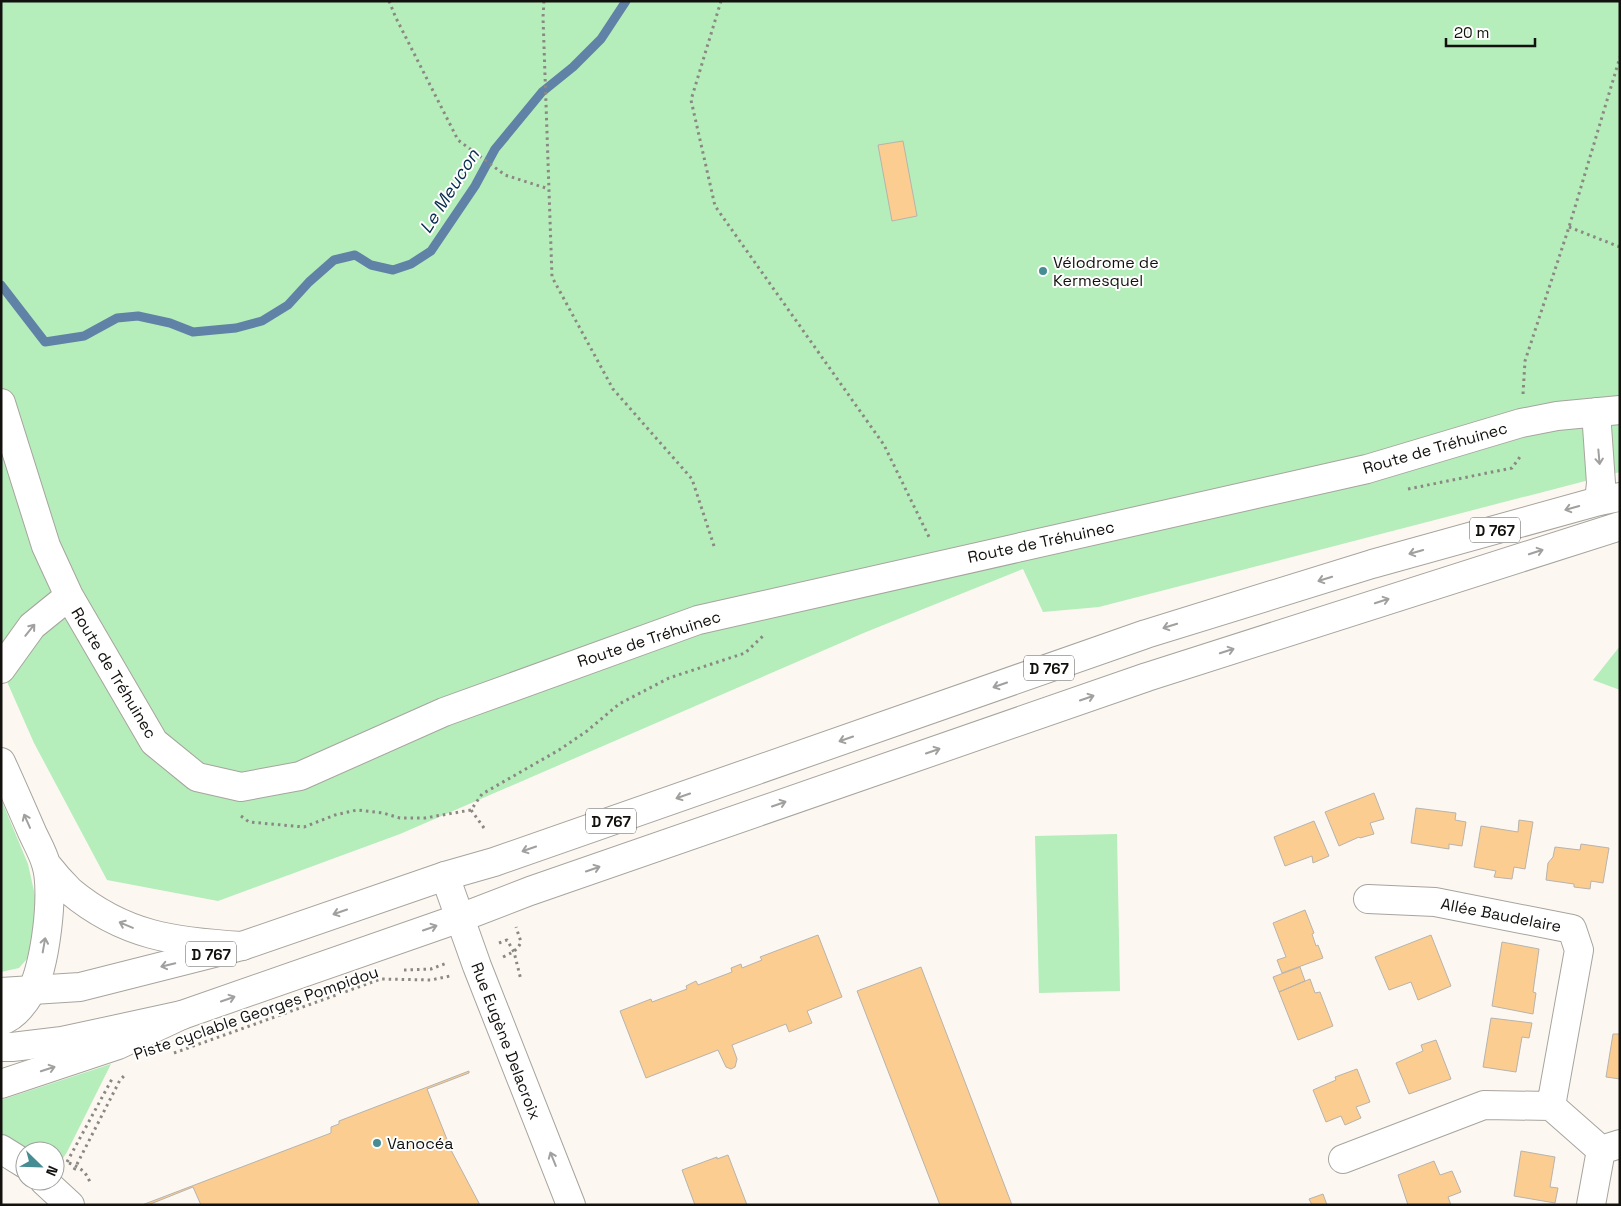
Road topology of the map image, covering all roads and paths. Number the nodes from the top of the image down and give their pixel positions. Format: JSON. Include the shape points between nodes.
{"nodes":[{"id":1,"x":389,"y":1,"type":"edge"},
{"id":2,"x":544,"y":1,"type":"edge"},
{"id":3,"x":721,"y":1,"type":"edge"},
{"id":4,"x":1620,"y":57,"type":"edge"},
{"id":5,"x":549,"y":189,"type":"junction"},
{"id":6,"x":1569,"y":227,"type":"junction"},
{"id":7,"x":1620,"y":247,"type":"edge"},
{"id":8,"x":1,"y":403,"type":"edge"},
{"id":9,"x":1608,"y":411,"type":"edge"},
{"id":10,"x":1521,"y":423,"type":"junction"},
{"id":11,"x":1406,"y":490,"type":"dead end"},
{"id":12,"x":1609,"y":499,"type":"edge"},
{"id":13,"x":1620,"y":526,"type":"edge"},
{"id":14,"x":931,"y":539,"type":"dead end"},
{"id":15,"x":715,"y":549,"type":"dead end"},
{"id":16,"x":69,"y":596,"type":"junction"},
{"id":17,"x":764,"y":635,"type":"dead end"},
{"id":18,"x":1,"y":669,"type":"edge"},
{"id":19,"x":1,"y":762,"type":"edge"},
{"id":20,"x":241,"y":787,"type":"junction"},
{"id":21,"x":471,"y":810,"type":"junction"},
{"id":22,"x":484,"y":828,"type":"dead end"},
{"id":23,"x":47,"y":865,"type":"junction"},
{"id":24,"x":445,"y":876,"type":"junction"},
{"id":25,"x":1368,"y":899,"type":"dead end"},
{"id":26,"x":460,"y":918,"type":"junction"},
{"id":27,"x":514,"y":920,"type":"dead end"},
{"id":28,"x":242,"y":946,"type":"junction"},
{"id":29,"x":514,"y":952,"type":"junction"},
{"id":30,"x":501,"y":957,"type":"dead end"},
{"id":31,"x":464,"y":963,"type":"junction"},
{"id":32,"x":402,"y":970,"type":"dead end"},
{"id":33,"x":521,"y":980,"type":"dead end"},
{"id":34,"x":1,"y":992,"type":"edge"},
{"id":35,"x":32,"y":992,"type":"junction"},
{"id":36,"x":182,"y":1015,"type":"junction"},
{"id":37,"x":1,"y":1021,"type":"edge"},
{"id":38,"x":1,"y":1047,"type":"edge"},
{"id":39,"x":166,"y":1056,"type":"dead end"},
{"id":40,"x":131,"y":1070,"type":"dead end"},
{"id":41,"x":113,"y":1076,"type":"dead end"},
{"id":42,"x":1,"y":1084,"type":"edge"},
{"id":43,"x":1552,"y":1106,"type":"junction"},
{"id":44,"x":1610,"y":1147,"type":"edge"},
{"id":45,"x":1,"y":1149,"type":"edge"},
{"id":46,"x":15,"y":1158,"type":"edge"},
{"id":47,"x":1343,"y":1160,"type":"dead end"},
{"id":48,"x":67,"y":1162,"type":"dead end"},
{"id":49,"x":72,"y":1176,"type":"dead end"},
{"id":50,"x":55,"y":1191,"type":"edge"},
{"id":51,"x":70,"y":1205,"type":"edge"},
{"id":52,"x":571,"y":1205,"type":"edge"},
{"id":53,"x":1591,"y":1205,"type":"edge"}],
"edges":[{"from":1,"to":5,"type":"path","via":[[458,140],[505,175]]},
{"from":2,"to":5,"type":"path"},
{"from":3,"to":14,"type":"path","via":[[691,100],[715,206],[884,445]]},
{"from":4,"to":6,"type":"path"},
{"from":5,"to":15,"type":"path","via":[[552,277],[613,389],[692,479]]},
{"from":6,"to":7,"type":"path"},
{"from":6,"to":10,"type":"path","via":[[1525,362]]},
{"from":8,"to":16,"type":"main road","name":"Route de Tréhuinec","via":[[46,546]]},
{"from":9,"to":10,"type":"main road","name":"Route de Tréhuinec"},
{"from":9,"to":12,"type":"main road","one_way":true,"via":[[1601,483]]},
{"from":10,"to":11,"type":"path","via":[[1526,448],[1512,468]]},
{"from":10,"to":20,"type":"main road","name":"Route de Tréhuinec","via":[[1367,469],[698,620],[444,712],[300,776]]},
{"from":12,"to":24,"type":"main road","number":"D 767","one_way":true,"via":[[1372,564],[1146,634]]},
{"from":26,"to":13,"type":"main road","number":"D 767","one_way":true,"via":[[548,884],[1147,677]]},
{"from":18,"to":16,"type":"main road","one_way":true,"via":[[32,626]]},
{"from":16,"to":20,"type":"main road","name":"Route de Tréhuinec","via":[[154,742],[197,777]]},
{"from":17,"to":21,"type":"path","via":[[745,653],[669,678],[619,704],[559,750],[482,794]]},
{"from":23,"to":19,"type":"main road","one_way":true},
{"from":20,"to":21,"type":"path","via":[[241,816],[249,822],[273,825],[304,827],[357,810],[400,818],[425,818]]},
{"from":21,"to":22,"type":"path"},
{"from":28,"to":23,"type":"main road","one_way":true,"via":[[190,943],[124,925],[69,890]]},
{"from":35,"to":23,"type":"main road","one_way":true,"via":[[48,917]]},
{"from":24,"to":26,"type":"main road","name":"Rue Eugène Delacroix"},
{"from":24,"to":28,"type":"main road","number":"D 767","one_way":true},
{"from":25,"to":43,"type":"main road","name":"Allée Baudelaire","via":[[1435,902],[1572,929],[1579,950]]},
{"from":26,"to":31,"type":"main road","name":"Rue Eugène Delacroix"},
{"from":36,"to":26,"type":"main road","number":"D 767","one_way":true},
{"from":27,"to":29,"type":"path","via":[[521,942]]},
{"from":28,"to":35,"type":"main road","number":"D 767","one_way":true,"via":[[80,987]]},
{"from":29,"to":30,"type":"path"},
{"from":29,"to":31,"type":"path","via":[[507,940]]},
{"from":29,"to":33,"type":"path"},
{"from":31,"to":32,"type":"path","via":[[430,970]]},
{"from":31,"to":39,"type":"path","name":"Piste cyclable Georges Pompidou","via":[[431,980],[381,979]]},
{"from":52,"to":31,"type":"main road","name":"Rue Eugène Delacroix","one_way":true},
{"from":34,"to":35,"type":"main road","number":"D 767"},
{"from":35,"to":37,"type":"main road","via":[[20,1009]]},
{"from":36,"to":38,"type":"main road","number":"D 767","via":[[62,1041]]},
{"from":42,"to":36,"type":"main road","one_way":true,"via":[[118,1045]]},
{"from":40,"to":49,"type":"path","name":"Piste cyclable Georges Pompidou","via":[[120,1080]]},
{"from":41,"to":48,"type":"path"},
{"from":43,"to":44,"type":"main road"},
{"from":43,"to":47,"type":"main road","via":[[1484,1105]]},
{"from":44,"to":53,"type":"main road"},
{"from":45,"to":46,"type":"main road"},
{"from":50,"to":51,"type":"main road"}]}
